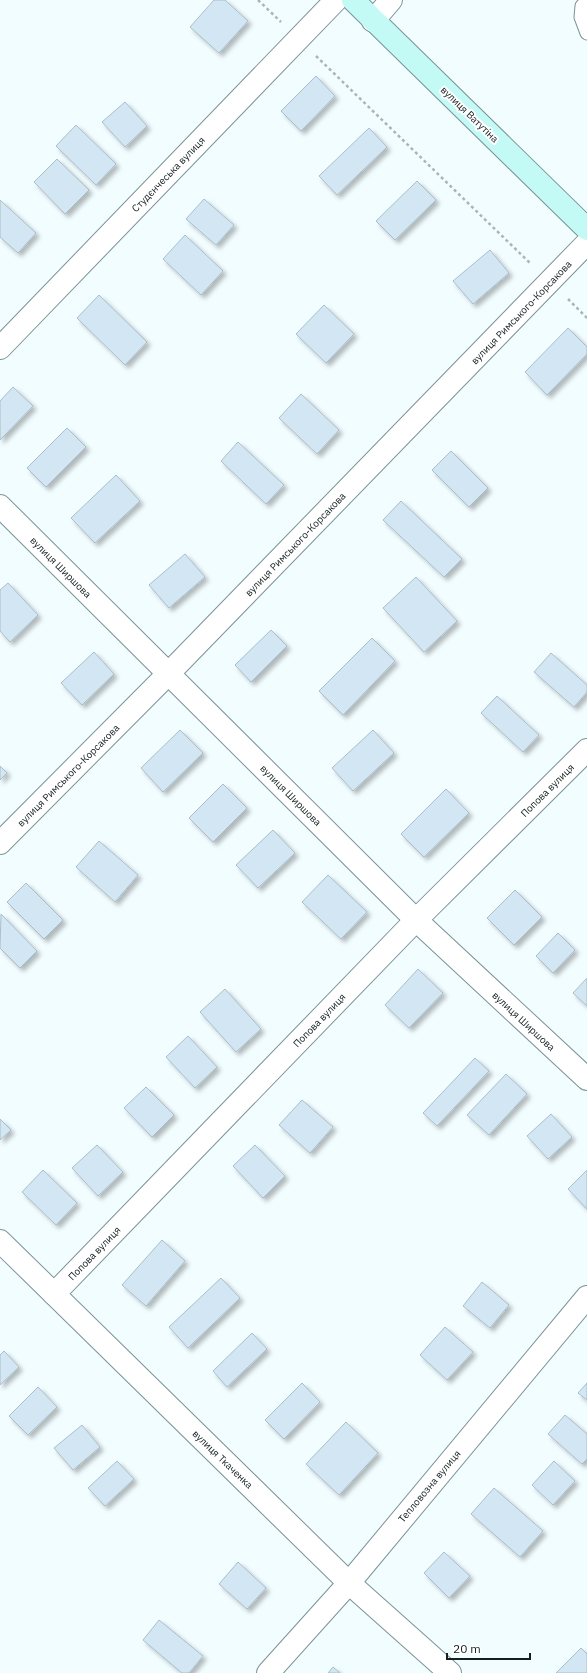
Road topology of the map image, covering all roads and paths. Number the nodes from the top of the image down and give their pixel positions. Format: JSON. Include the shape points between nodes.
{"nodes":[{"id":1,"x":258,"y":0,"type":"edge"},
{"id":2,"x":336,"y":0,"type":"edge"},
{"id":3,"x":353,"y":0,"type":"edge"},
{"id":4,"x":392,"y":0,"type":"edge"},
{"id":5,"x":587,"y":1,"type":"edge"},
{"id":6,"x":373,"y":21,"type":"junction"},
{"id":7,"x":587,"y":33,"type":"edge"},
{"id":8,"x":298,"y":39,"type":"junction"},
{"id":9,"x":587,"y":229,"type":"edge"},
{"id":10,"x":587,"y":243,"type":"edge"},
{"id":11,"x":550,"y":282,"type":"junction"},
{"id":12,"x":587,"y":318,"type":"edge"},
{"id":13,"x":0,"y":348,"type":"edge"},
{"id":14,"x":0,"y":506,"type":"edge"},
{"id":15,"x":169,"y":673,"type":"junction"},
{"id":16,"x":587,"y":750,"type":"edge"},
{"id":17,"x":0,"y":843,"type":"edge"},
{"id":18,"x":416,"y":920,"type":"junction"},
{"id":19,"x":587,"y":1079,"type":"edge"},
{"id":20,"x":0,"y":1241,"type":"edge"},
{"id":21,"x":54,"y":1294,"type":"junction"},
{"id":22,"x":587,"y":1297,"type":"edge"},
{"id":23,"x":349,"y":1583,"type":"junction"},
{"id":24,"x":268,"y":1673,"type":"edge"},
{"id":25,"x":450,"y":1673,"type":"edge"}],
"edges":[{"from":1,"to":8,"type":"path"},
{"from":2,"to":8,"type":"street","name":"Студєнчеська вулиця"},
{"from":3,"to":6,"type":"street","name":"вулиця Ватутіна"},
{"from":4,"to":6,"type":"street"},
{"from":5,"to":7,"type":"lane","via":[[582,6],[581,17]]},
{"from":6,"to":9,"type":"street","name":"вулиця Ватутіна"},
{"from":8,"to":11,"type":"path"},
{"from":8,"to":13,"type":"street","name":"Студєнчеська вулиця"},
{"from":10,"to":11,"type":"street","name":"вулиця Римського-Корсакова"},
{"from":11,"to":12,"type":"path"},
{"from":11,"to":15,"type":"street","name":"вулиця Римського-Корсакова"},
{"from":14,"to":15,"type":"street","name":"вулиця Ширшова"},
{"from":15,"to":17,"type":"street","name":"вулиця Римського-Корсакова"},
{"from":15,"to":18,"type":"street","name":"вулиця Ширшова"},
{"from":16,"to":18,"type":"street","name":"Попова вулиця"},
{"from":18,"to":19,"type":"street","name":"вулиця Ширшова"},
{"from":18,"to":21,"type":"street","name":"Попова вулиця"},
{"from":20,"to":21,"type":"street","name":"вулиця Ткаченка"},
{"from":21,"to":23,"type":"street","name":"вулиця Ткаченка"},
{"from":22,"to":23,"type":"street","name":"Тепловозна вулиця"},
{"from":23,"to":24,"type":"street","name":"Тепловозна вулиця"},
{"from":23,"to":25,"type":"street","name":"вулиця Ткаченка"}]}
